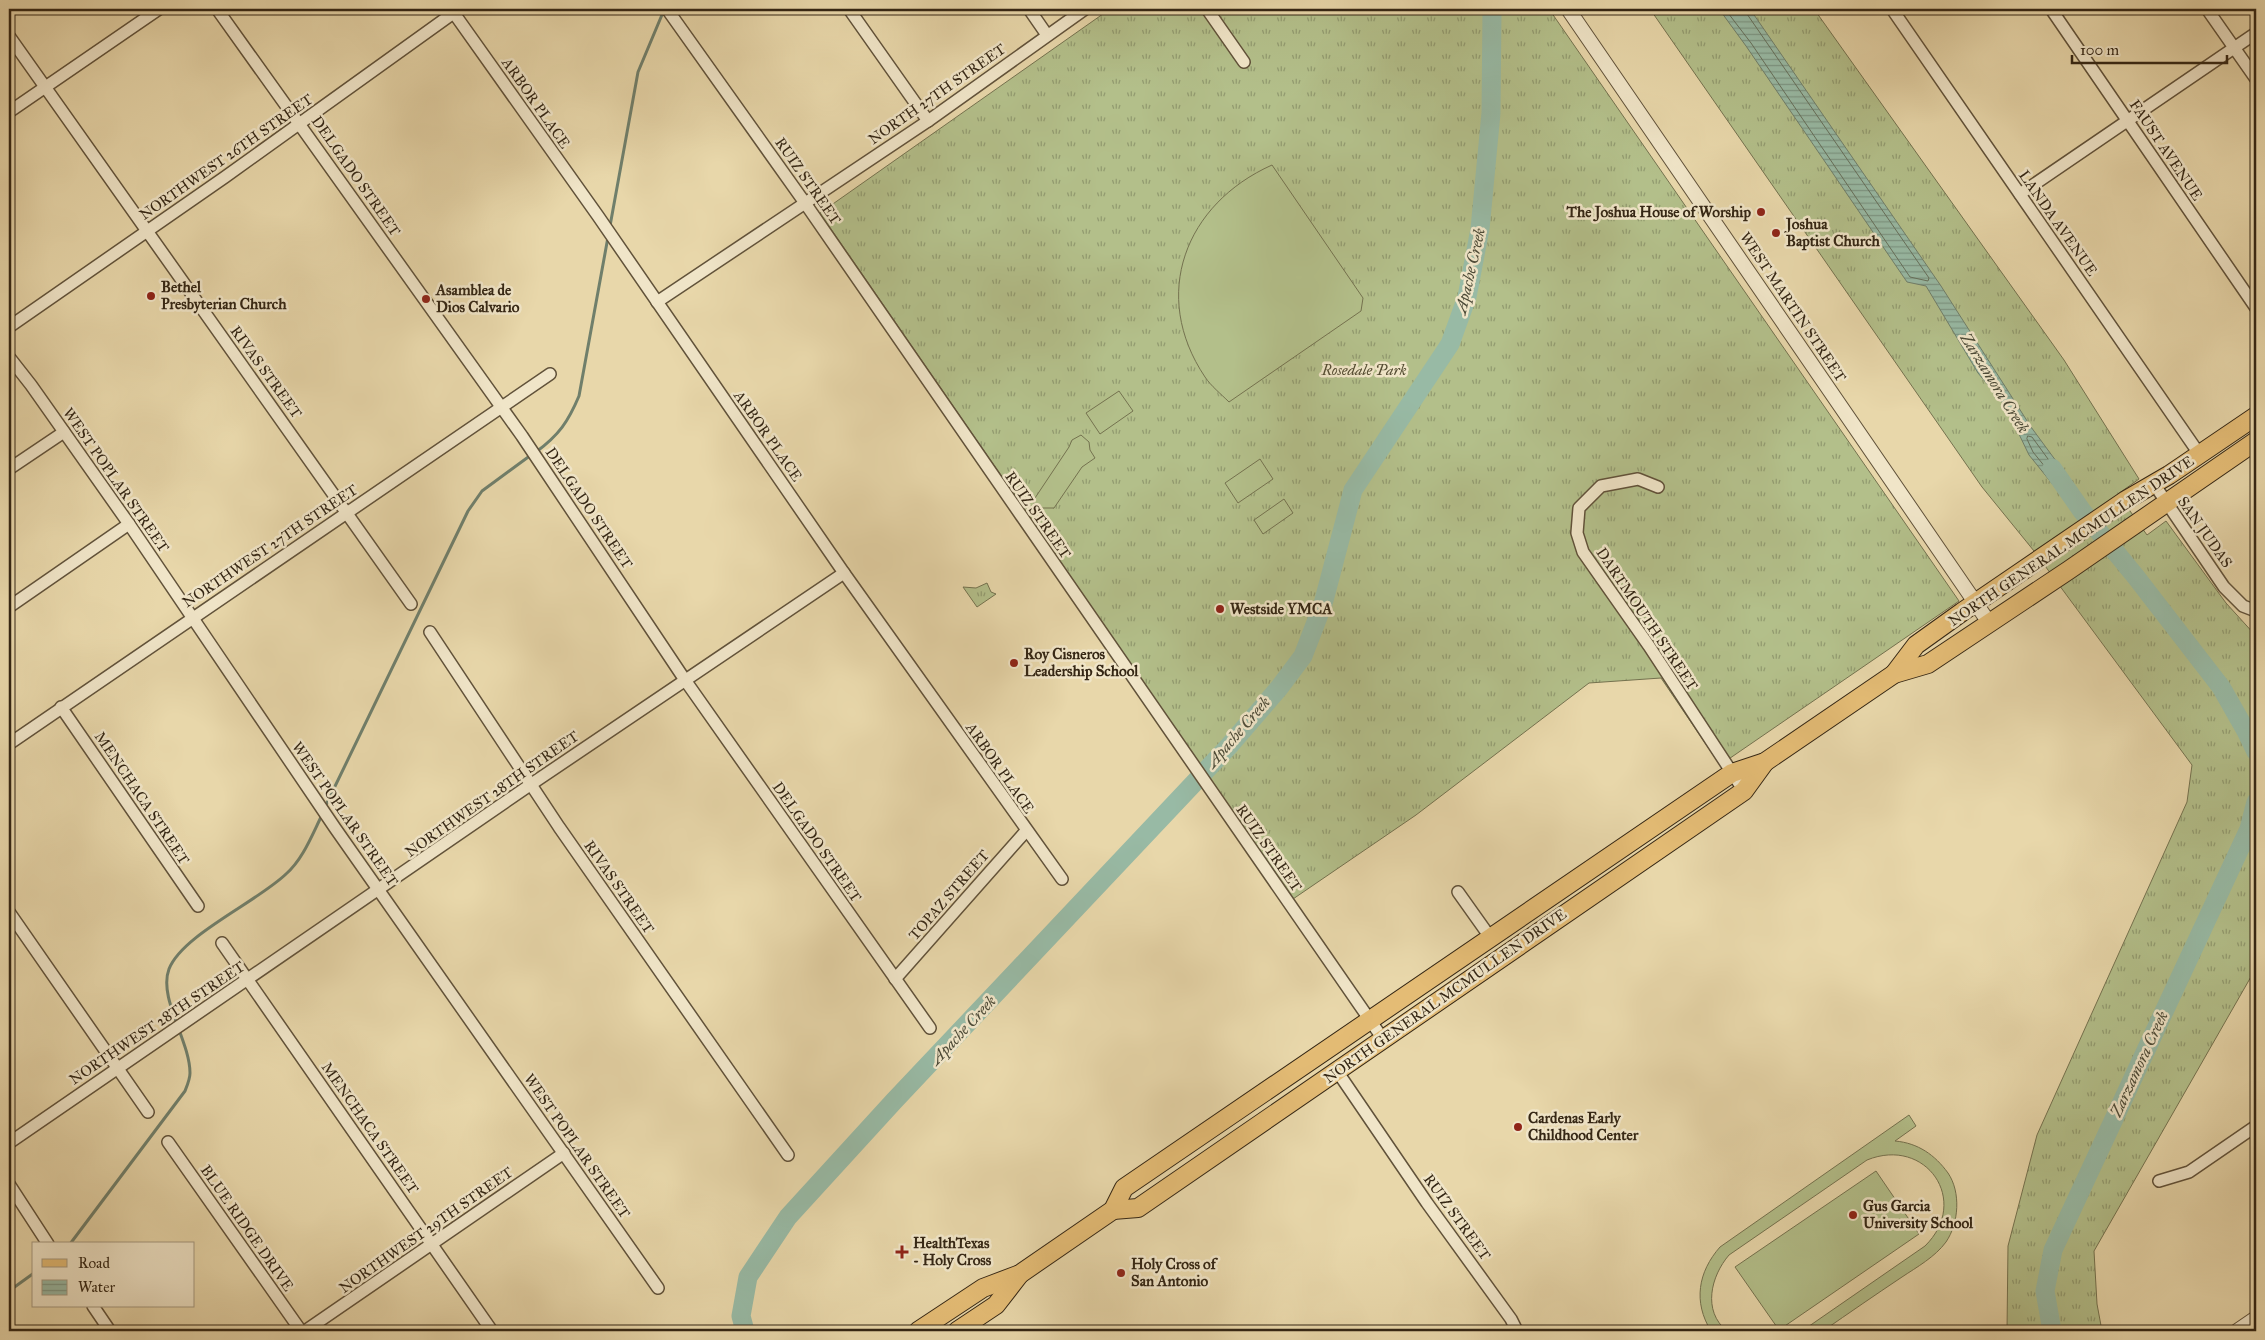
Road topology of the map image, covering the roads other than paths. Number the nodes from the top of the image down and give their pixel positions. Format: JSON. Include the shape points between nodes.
{"nodes":[{"id":1,"x":159,"y":9,"type":"edge"},
{"id":2,"x":217,"y":9,"type":"edge"},
{"id":3,"x":667,"y":9,"type":"edge"},
{"id":4,"x":849,"y":9,"type":"edge"},
{"id":5,"x":1029,"y":9,"type":"edge"},
{"id":6,"x":1085,"y":9,"type":"edge"},
{"id":7,"x":1207,"y":9,"type":"edge"},
{"id":8,"x":1568,"y":9,"type":"edge"},
{"id":9,"x":1892,"y":9,"type":"edge"},
{"id":10,"x":2051,"y":9,"type":"edge"},
{"id":11,"x":2207,"y":9,"type":"edge"},
{"id":12,"x":455,"y":10,"type":"edge"},
{"id":13,"x":2256,"y":33,"type":"edge"},
{"id":14,"x":1048,"y":35,"type":"junction"},
{"id":15,"x":9,"y":36,"type":"edge"},
{"id":16,"x":2234,"y":48,"type":"junction"},
{"id":17,"x":1244,"y":62,"type":"dead end"},
{"id":18,"x":2256,"y":79,"type":"edge"},
{"id":19,"x":46,"y":87,"type":"junction"},
{"id":20,"x":9,"y":112,"type":"edge"},
{"id":21,"x":2128,"y":120,"type":"junction"},
{"id":22,"x":928,"y":121,"type":"junction"},
{"id":23,"x":301,"y":124,"type":"junction"},
{"id":24,"x":2020,"y":194,"type":"junction"},
{"id":25,"x":805,"y":203,"type":"junction"},
{"id":26,"x":146,"y":231,"type":"junction"},
{"id":27,"x":657,"y":302,"type":"junction"},
{"id":28,"x":2256,"y":308,"type":"edge"},
{"id":29,"x":9,"y":327,"type":"edge"},
{"id":30,"x":9,"y":358,"type":"edge"},
{"id":31,"x":550,"y":374,"type":"dead end"},
{"id":32,"x":502,"y":407,"type":"junction"},
{"id":33,"x":2256,"y":416,"type":"edge"},
{"id":34,"x":64,"y":432,"type":"junction"},
{"id":35,"x":2256,"y":440,"type":"edge"},
{"id":36,"x":2200,"y":455,"type":"junction"},
{"id":37,"x":9,"y":469,"type":"edge"},
{"id":38,"x":2154,"y":484,"type":"junction"},
{"id":39,"x":1658,"y":487,"type":"dead end"},
{"id":40,"x":2167,"y":504,"type":"junction"},
{"id":41,"x":347,"y":512,"type":"junction"},
{"id":42,"x":129,"y":524,"type":"junction"},
{"id":43,"x":844,"y":573,"type":"junction"},
{"id":44,"x":1976,"y":602,"type":"junction"},
{"id":45,"x":411,"y":604,"type":"dead end"},
{"id":46,"x":9,"y":607,"type":"edge"},
{"id":47,"x":2256,"y":612,"type":"edge"},
{"id":48,"x":193,"y":617,"type":"junction"},
{"id":49,"x":1990,"y":624,"type":"junction"},
{"id":50,"x":430,"y":632,"type":"dead end"},
{"id":51,"x":1894,"y":674,"type":"junction"},
{"id":52,"x":685,"y":680,"type":"junction"},
{"id":53,"x":61,"y":708,"type":"junction"},
{"id":54,"x":9,"y":744,"type":"edge"},
{"id":55,"x":1765,"y":762,"type":"junction"},
{"id":56,"x":1732,"y":774,"type":"junction"},
{"id":57,"x":530,"y":785,"type":"junction"},
{"id":58,"x":1744,"y":791,"type":"junction"},
{"id":59,"x":1026,"y":832,"type":"junction"},
{"id":60,"x":1637,"y":837,"type":"junction"},
{"id":61,"x":1062,"y":879,"type":"dead end"},
{"id":62,"x":379,"y":890,"type":"junction"},
{"id":63,"x":1458,"y":892,"type":"dead end"},
{"id":64,"x":198,"y":906,"type":"dead end"},
{"id":65,"x":9,"y":912,"type":"edge"},
{"id":66,"x":1490,"y":937,"type":"junction"},
{"id":67,"x":222,"y":943,"type":"dead end"},
{"id":68,"x":1497,"y":961,"type":"junction"},
{"id":69,"x":247,"y":979,"type":"junction"},
{"id":70,"x":895,"y":979,"type":"junction"},
{"id":71,"x":1370,"y":1020,"type":"junction"},
{"id":72,"x":930,"y":1028,"type":"dead end"},
{"id":73,"x":1383,"y":1039,"type":"junction"},
{"id":74,"x":117,"y":1068,"type":"junction"},
{"id":75,"x":1337,"y":1070,"type":"junction"},
{"id":76,"x":148,"y":1112,"type":"dead end"},
{"id":77,"x":2256,"y":1126,"type":"edge"},
{"id":78,"x":168,"y":1142,"type":"dead end"},
{"id":79,"x":9,"y":1143,"type":"edge"},
{"id":80,"x":564,"y":1153,"type":"junction"},
{"id":81,"x":788,"y":1155,"type":"dead end"},
{"id":82,"x":2159,"y":1181,"type":"dead end"},
{"id":83,"x":9,"y":1184,"type":"edge"},
{"id":84,"x":1113,"y":1210,"type":"junction"},
{"id":85,"x":47,"y":1242,"type":"edge"},
{"id":86,"x":432,"y":1244,"type":"junction"},
{"id":87,"x":1020,"y":1274,"type":"junction"},
{"id":88,"x":658,"y":1288,"type":"dead end"},
{"id":89,"x":94,"y":1308,"type":"edge"},
{"id":90,"x":2256,"y":1318,"type":"edge"},
{"id":91,"x":110,"y":1331,"type":"edge"},
{"id":92,"x":301,"y":1331,"type":"edge"},
{"id":93,"x":305,"y":1331,"type":"edge"},
{"id":94,"x":492,"y":1331,"type":"edge"},
{"id":95,"x":918,"y":1331,"type":"edge"},
{"id":96,"x":958,"y":1331,"type":"edge"},
{"id":97,"x":1517,"y":1331,"type":"edge"},
{"id":98,"x":2237,"y":1331,"type":"edge"}],
"edges":[{"from":1,"to":19,"type":"street"},
{"from":2,"to":23,"type":"street","name":"DELGADO STREET"},
{"from":3,"to":25,"type":"street","name":"RUIZ STREET"},
{"from":4,"to":22,"type":"street"},
{"from":5,"to":14,"type":"street"},
{"from":6,"to":14,"type":"street","name":"NORTH 27TH STREET"},
{"from":7,"to":17,"type":"street"},
{"from":8,"to":44,"type":"street","name":"WEST MARTIN STREET"},
{"from":9,"to":24,"type":"street","name":"LANDA AVENUE"},
{"from":10,"to":21,"type":"street","name":"FAUST AVENUE"},
{"from":11,"to":16,"type":"street"},
{"from":12,"to":23,"type":"street","name":"NORTHWEST 26TH STREET"},
{"from":12,"to":27,"type":"street","name":"ARBOR PLACE"},
{"from":13,"to":16,"type":"street"},
{"from":14,"to":22,"type":"street","name":"NORTH 27TH STREET"},
{"from":15,"to":19,"type":"street","name":"RIVAS STREET"},
{"from":16,"to":18,"type":"street"},
{"from":16,"to":21,"type":"street"},
{"from":19,"to":20,"type":"street"},
{"from":19,"to":26,"type":"street","name":"RIVAS STREET"},
{"from":21,"to":24,"type":"street"},
{"from":21,"to":28,"type":"street","name":"FAUST AVENUE"},
{"from":22,"to":25,"type":"street","name":"NORTH 27TH STREET"},
{"from":23,"to":26,"type":"street","name":"NORTHWEST 26TH STREET"},
{"from":23,"to":32,"type":"street","name":"DELGADO STREET"},
{"from":24,"to":36,"type":"street","name":"LANDA AVENUE"},
{"from":25,"to":27,"type":"street"},
{"from":25,"to":71,"type":"street","name":"RUIZ STREET"},
{"from":26,"to":29,"type":"street","name":"NORTHWEST 26TH STREET"},
{"from":26,"to":41,"type":"street","name":"RIVAS STREET"},
{"from":27,"to":43,"type":"street","name":"ARBOR PLACE"},
{"from":30,"to":34,"type":"street","name":"WEST POPLAR STREET"},
{"from":31,"to":32,"type":"street","name":"NORTHWEST 27TH STREET"},
{"from":32,"to":41,"type":"street","name":"NORTHWEST 27TH STREET"},
{"from":32,"to":52,"type":"street","name":"DELGADO STREET"},
{"from":33,"to":36,"type":"main road","name":"NORTH GENERAL MCMULLEN DRIVE"},
{"from":34,"to":37,"type":"street"},
{"from":34,"to":42,"type":"street","name":"WEST POPLAR STREET"},
{"from":35,"to":40,"type":"main road","name":"NORTH GENERAL MCMULLEN DRIVE"},
{"from":36,"to":38,"type":"main road","name":"NORTH GENERAL MCMULLEN DRIVE"},
{"from":38,"to":40,"type":"street","name":"SAN JUDAS"},
{"from":38,"to":44,"type":"main road","name":"NORTH GENERAL MCMULLEN DRIVE"},
{"from":39,"to":56,"type":"street","name":"DARTMOUTH STREET","via":[[1638,479],[1601,486],[1579,508],[1577,533],[1582,552],[1649,646]]},
{"from":40,"to":47,"type":"street","name":"SAN JUDAS","via":[[2224,587],[2244,606]]},
{"from":40,"to":49,"type":"main road","name":"NORTH GENERAL MCMULLEN DRIVE"},
{"from":41,"to":45,"type":"street","name":"RIVAS STREET"},
{"from":41,"to":48,"type":"street","name":"NORTHWEST 27TH STREET"},
{"from":42,"to":46,"type":"street"},
{"from":42,"to":48,"type":"street","name":"WEST POPLAR STREET"},
{"from":43,"to":52,"type":"street","name":"NORTHWEST 28TH STREET"},
{"from":43,"to":59,"type":"street","name":"ARBOR PLACE"},
{"from":44,"to":49,"type":"street","name":"WEST MARTIN STREET"},
{"from":44,"to":51,"type":"main road","name":"NORTH GENERAL MCMULLEN DRIVE","via":[[1916,645]]},
{"from":48,"to":53,"type":"street","name":"NORTHWEST 27TH STREET"},
{"from":48,"to":62,"type":"street","name":"WEST POPLAR STREET"},
{"from":49,"to":51,"type":"main road","name":"NORTH GENERAL MCMULLEN DRIVE","via":[[1928,664]]},
{"from":50,"to":57,"type":"street","name":"RIVAS STREET"},
{"from":51,"to":55,"type":"main road","name":"NORTH GENERAL MCMULLEN DRIVE"},
{"from":52,"to":57,"type":"street","name":"NORTHWEST 28TH STREET"},
{"from":52,"to":70,"type":"street","name":"DELGADO STREET"},
{"from":53,"to":54,"type":"street","name":"NORTHWEST 27TH STREET"},
{"from":53,"to":64,"type":"street","name":"MENCHACA STREET"},
{"from":55,"to":56,"type":"main road","name":"NORTH GENERAL MCMULLEN DRIVE"},
{"from":55,"to":58,"type":"main road","name":"NORTH GENERAL MCMULLEN DRIVE"},
{"from":56,"to":58,"type":"street","name":"DARTMOUTH STREET"},
{"from":56,"to":60,"type":"main road","name":"NORTH GENERAL MCMULLEN DRIVE"},
{"from":57,"to":62,"type":"street","name":"NORTHWEST 28TH STREET"},
{"from":57,"to":81,"type":"street","name":"RIVAS STREET"},
{"from":58,"to":68,"type":"main road","name":"NORTH GENERAL MCMULLEN DRIVE"},
{"from":59,"to":61,"type":"street","name":"ARBOR PLACE"},
{"from":59,"to":70,"type":"street","name":"TOPAZ STREET"},
{"from":60,"to":66,"type":"main road","name":"NORTH GENERAL MCMULLEN DRIVE"},
{"from":60,"to":68,"type":"main road","via":[[1616,865],[1496,948]]},
{"from":62,"to":69,"type":"street","name":"NORTHWEST 28TH STREET"},
{"from":62,"to":80,"type":"street","name":"WEST POPLAR STREET"},
{"from":63,"to":66,"type":"street"},
{"from":65,"to":74,"type":"street"},
{"from":66,"to":71,"type":"main road","name":"NORTH GENERAL MCMULLEN DRIVE"},
{"from":67,"to":69,"type":"street","name":"MENCHACA STREET"},
{"from":68,"to":73,"type":"main road","name":"NORTH GENERAL MCMULLEN DRIVE"},
{"from":69,"to":74,"type":"street","name":"NORTHWEST 28TH STREET"},
{"from":69,"to":86,"type":"street","name":"MENCHACA STREET"},
{"from":70,"to":72,"type":"street","name":"DELGADO STREET"},
{"from":71,"to":73,"type":"street","name":"RUIZ STREET"},
{"from":71,"to":84,"type":"main road","name":"NORTH GENERAL MCMULLEN DRIVE","via":[[1124,1188]]},
{"from":73,"to":75,"type":"main road","name":"NORTH GENERAL MCMULLEN DRIVE"},
{"from":74,"to":76,"type":"street"},
{"from":74,"to":79,"type":"street","name":"NORTHWEST 28TH STREET"},
{"from":75,"to":84,"type":"main road","name":"NORTH GENERAL MCMULLEN DRIVE","via":[[1138,1208]]},
{"from":75,"to":97,"type":"street","name":"RUIZ STREET","via":[[1427,1203],[1512,1319]]},
{"from":77,"to":82,"type":"street","via":[[2189,1172]]},
{"from":78,"to":92,"type":"street","name":"BLUE RIDGE DRIVE"},
{"from":80,"to":86,"type":"street","name":"NORTHWEST 29TH STREET"},
{"from":80,"to":88,"type":"street","name":"WEST POPLAR STREET"},
{"from":83,"to":85,"type":"street"},
{"from":84,"to":87,"type":"main road","name":"NORTH GENERAL MCMULLEN DRIVE"},
{"from":86,"to":93,"type":"street","name":"NORTHWEST 29TH STREET"},
{"from":86,"to":94,"type":"street","name":"MENCHACA STREET"},
{"from":87,"to":95,"type":"main road","name":"NORTH GENERAL MCMULLEN DRIVE","via":[[983,1288]]},
{"from":87,"to":96,"type":"main road","name":"NORTH GENERAL MCMULLEN DRIVE","via":[[996,1305]]},
{"from":89,"to":91,"type":"street"},
{"from":90,"to":98,"type":"street"}]}
